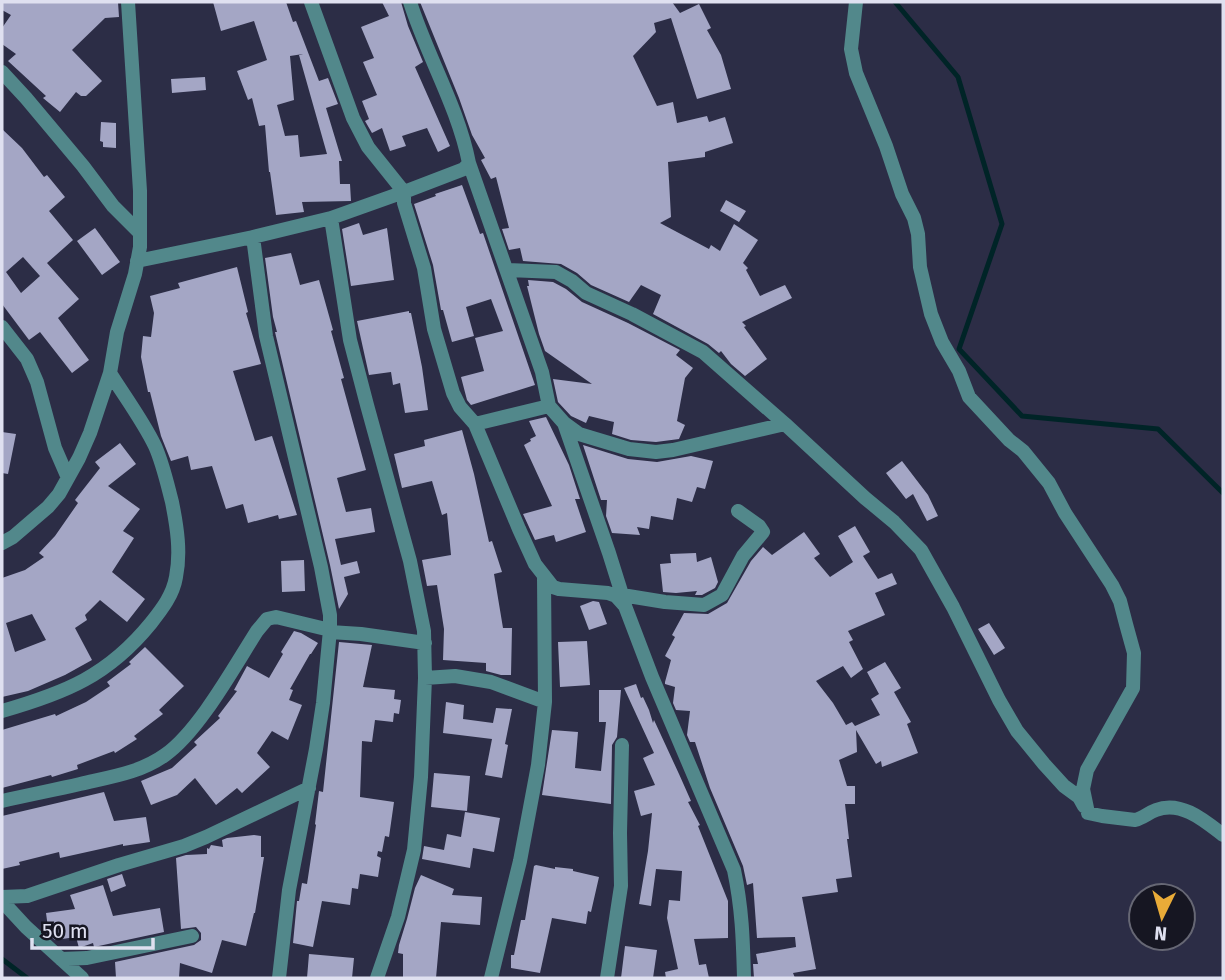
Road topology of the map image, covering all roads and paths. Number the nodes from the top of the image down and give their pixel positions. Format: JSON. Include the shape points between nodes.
{"nodes":[{"id":1,"x":128,"y":2,"type":"edge"},
{"id":2,"x":311,"y":2,"type":"edge"},
{"id":3,"x":410,"y":2,"type":"edge"},
{"id":4,"x":856,"y":2,"type":"edge"},
{"id":5,"x":2,"y":72,"type":"edge"},
{"id":6,"x":470,"y":163,"type":"junction"},
{"id":7,"x":404,"y":191,"type":"junction"},
{"id":8,"x":331,"y":218,"type":"junction"},
{"id":9,"x":140,"y":233,"type":"junction"},
{"id":10,"x":253,"y":237,"type":"junction"},
{"id":11,"x":138,"y":261,"type":"junction"},
{"id":12,"x":507,"y":270,"type":"junction"},
{"id":13,"x":2,"y":327,"type":"edge"},
{"id":14,"x":110,"y":373,"type":"junction"},
{"id":15,"x":549,"y":405,"type":"junction"},
{"id":16,"x":564,"y":423,"type":"junction"},
{"id":17,"x":475,"y":424,"type":"junction"},
{"id":18,"x":785,"y":424,"type":"junction"},
{"id":19,"x":68,"y":478,"type":"junction"},
{"id":20,"x":738,"y":511,"type":"dead end"},
{"id":21,"x":2,"y":543,"type":"edge"},
{"id":22,"x":544,"y":577,"type":"junction"},
{"id":23,"x":624,"y":601,"type":"junction"},
{"id":24,"x":330,"y":631,"type":"junction"},
{"id":25,"x":425,"y":643,"type":"junction"},
{"id":26,"x":425,"y":678,"type":"junction"},
{"id":27,"x":545,"y":702,"type":"junction"},
{"id":28,"x":2,"y":711,"type":"edge"},
{"id":29,"x":622,"y":745,"type":"dead end"},
{"id":30,"x":309,"y":788,"type":"junction"},
{"id":31,"x":2,"y":801,"type":"edge"},
{"id":32,"x":1088,"y":813,"type":"junction"},
{"id":33,"x":1223,"y":835,"type":"edge"},
{"id":34,"x":2,"y":899,"type":"edge"},
{"id":35,"x":192,"y":936,"type":"dead end"},
{"id":36,"x":61,"y":959,"type":"junction"},
{"id":37,"x":82,"y":978,"type":"edge"},
{"id":38,"x":279,"y":978,"type":"edge"},
{"id":39,"x":377,"y":978,"type":"edge"},
{"id":40,"x":491,"y":978,"type":"edge"},
{"id":41,"x":607,"y":978,"type":"edge"},
{"id":42,"x":744,"y":978,"type":"edge"}],
"edges":[{"from":1,"to":9,"type":"street"},
{"from":2,"to":7,"type":"street","via":[[353,118],[368,147]]},
{"from":3,"to":6,"type":"street"},
{"from":4,"to":32,"type":"street","via":[[851,49],[856,73],[914,218],[920,267],[942,342],[969,397],[1049,483],[1112,585],[1123,612],[1134,653],[1133,688],[1087,770],[1083,789]]},
{"from":5,"to":9,"type":"street"},
{"from":6,"to":7,"type":"street"},
{"from":6,"to":12,"type":"street"},
{"from":7,"to":8,"type":"street"},
{"from":7,"to":17,"type":"street","via":[[449,380],[460,407]]},
{"from":8,"to":10,"type":"street"},
{"from":8,"to":25,"type":"street","via":[[351,340],[410,561]]},
{"from":9,"to":11,"type":"street"},
{"from":10,"to":11,"type":"street"},
{"from":10,"to":24,"type":"street","via":[[266,336],[321,567]]},
{"from":11,"to":14,"type":"street"},
{"from":12,"to":15,"type":"street"},
{"from":12,"to":18,"type":"street","via":[[556,272],[586,293],[703,352]]},
{"from":13,"to":19,"type":"street","via":[[27,359]]},
{"from":14,"to":19,"type":"street","via":[[90,433]]},
{"from":14,"to":28,"type":"street","via":[[155,446],[166,479],[178,534],[176,579],[163,608],[136,642],[108,665],[65,691]]},
{"from":15,"to":16,"type":"street"},
{"from":15,"to":17,"type":"street"},
{"from":16,"to":18,"type":"street","via":[[603,442],[656,452]]},
{"from":16,"to":23,"type":"street"},
{"from":17,"to":22,"type":"street"},
{"from":18,"to":32,"type":"street","via":[[921,550],[1017,731],[1079,797]]},
{"from":19,"to":21,"type":"street","via":[[48,507]]},
{"from":20,"to":23,"type":"street","via":[[763,531],[743,556],[722,596],[704,605]]},
{"from":22,"to":23,"type":"street","via":[[559,589],[608,593]]},
{"from":22,"to":27,"type":"street"},
{"from":23,"to":42,"type":"street","via":[[734,870]]},
{"from":24,"to":25,"type":"street"},
{"from":24,"to":30,"type":"street"},
{"from":24,"to":31,"type":"street","via":[[276,617],[267,620],[202,715],[180,742],[155,762],[131,772]]},
{"from":25,"to":26,"type":"street"},
{"from":26,"to":27,"type":"street","via":[[455,676],[491,682]]},
{"from":26,"to":39,"type":"street","via":[[414,850]]},
{"from":27,"to":40,"type":"street","via":[[526,833]]},
{"from":29,"to":41,"type":"street","via":[[621,886]]},
{"from":30,"to":34,"type":"street","via":[[184,846]]},
{"from":30,"to":38,"type":"street","via":[[289,890]]},
{"from":32,"to":33,"type":"street","via":[[1135,820],[1153,810],[1179,809],[1198,816]]},
{"from":34,"to":36,"type":"street"},
{"from":35,"to":36,"type":"street","via":[[87,958]]},
{"from":36,"to":37,"type":"street"}]}
